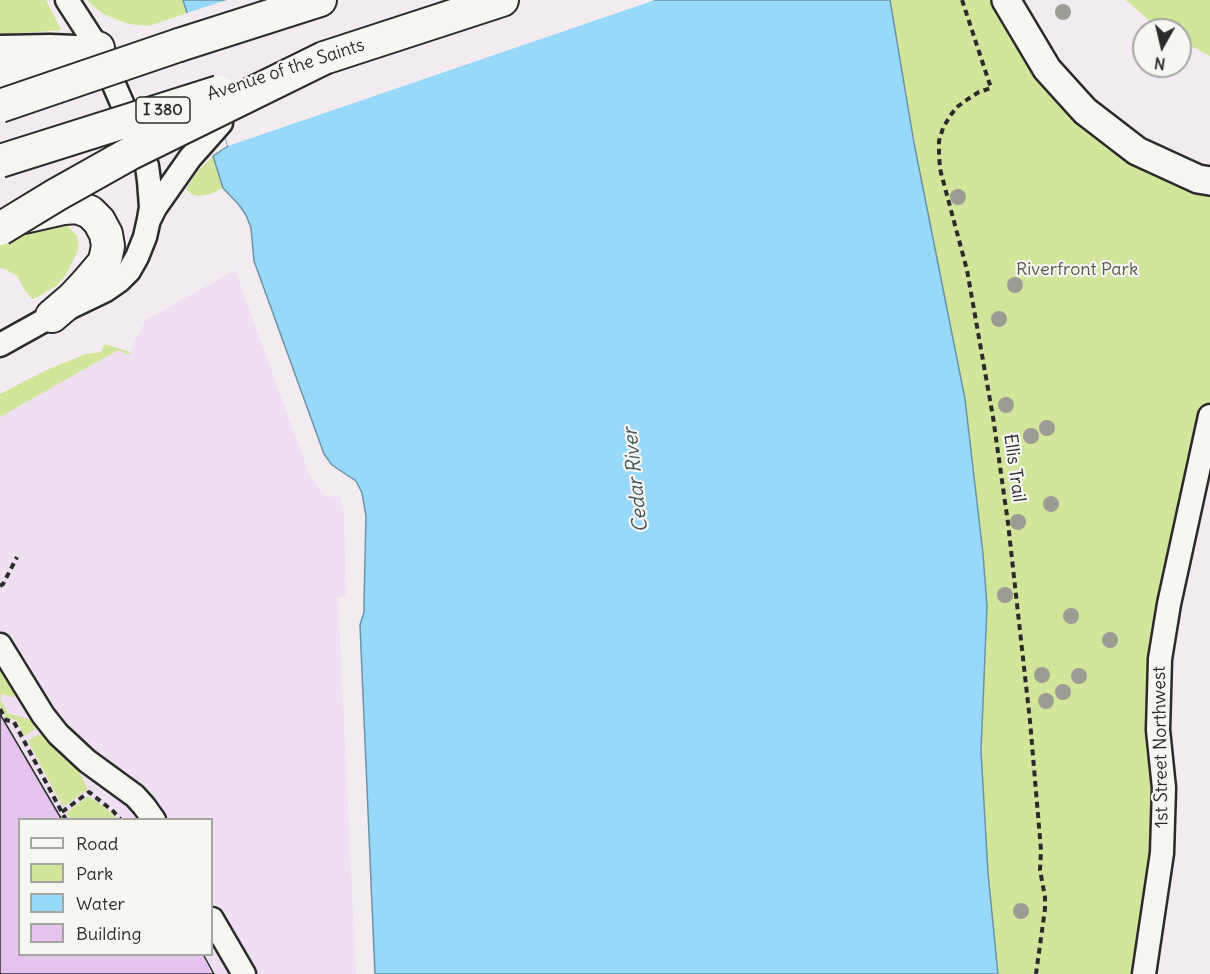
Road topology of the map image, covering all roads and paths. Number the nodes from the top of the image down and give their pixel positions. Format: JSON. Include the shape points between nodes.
{"nodes":[{"id":1,"x":67,"y":0,"type":"edge"},
{"id":2,"x":320,"y":0,"type":"edge"},
{"id":3,"x":502,"y":0,"type":"edge"},
{"id":4,"x":962,"y":0,"type":"edge"},
{"id":5,"x":1006,"y":0,"type":"edge"},
{"id":6,"x":0,"y":47,"type":"edge"},
{"id":7,"x":98,"y":48,"type":"junction"},
{"id":8,"x":324,"y":58,"type":"junction"},
{"id":9,"x":0,"y":74,"type":"edge"},
{"id":10,"x":0,"y":106,"type":"edge"},
{"id":11,"x":221,"y":123,"type":"dead end"},
{"id":12,"x":143,"y":155,"type":"junction"},
{"id":13,"x":0,"y":161,"type":"edge"},
{"id":14,"x":1210,"y":181,"type":"edge"},
{"id":15,"x":0,"y":214,"type":"edge"},
{"id":16,"x":149,"y":219,"type":"junction"},
{"id":17,"x":0,"y":224,"type":"edge"},
{"id":18,"x":0,"y":229,"type":"edge"},
{"id":19,"x":52,"y":316,"type":"junction"},
{"id":20,"x":0,"y":345,"type":"edge"},
{"id":21,"x":1210,"y":416,"type":"edge"},
{"id":22,"x":17,"y":557,"type":"dead end"},
{"id":23,"x":0,"y":586,"type":"edge"},
{"id":24,"x":0,"y":645,"type":"edge"},
{"id":25,"x":0,"y":709,"type":"edge"},
{"id":26,"x":62,"y":812,"type":"junction"},
{"id":27,"x":65,"y":818,"type":"edge"},
{"id":28,"x":120,"y":818,"type":"edge"},
{"id":29,"x":153,"y":818,"type":"edge"},
{"id":30,"x":213,"y":921,"type":"edge"},
{"id":31,"x":244,"y":974,"type":"edge"},
{"id":32,"x":1036,"y":974,"type":"edge"},
{"id":33,"x":1144,"y":974,"type":"edge"}],
"edges":[{"from":1,"to":7,"type":"street"},
{"from":2,"to":10,"type":"highway","bridge":true},
{"from":3,"to":8,"type":"highway","name":"Avenue of the Saints","number":"I 380"},
{"from":4,"to":32,"type":"path","name":"Ellis Trail","via":[[991,88],[968,99],[950,116],[939,141],[940,169],[967,270],[1008,523],[1045,897]]},
{"from":5,"to":14,"type":"main road","via":[[1047,69],[1085,111],[1137,152]]},
{"from":6,"to":7,"type":"street"},
{"from":7,"to":9,"type":"highway"},
{"from":7,"to":12,"type":"street"},
{"from":8,"to":13,"type":"highway","name":"Avenue of the Saints","number":"I 380","bridge":true},
{"from":8,"to":18,"type":"highway","bridge":true,"via":[[122,158]]},
{"from":11,"to":16,"type":"street","via":[[180,172]]},
{"from":12,"to":15,"type":"highway"},
{"from":12,"to":16,"type":"street","via":[[149,181]]},
{"from":16,"to":19,"type":"street","via":[[137,257],[119,281]]},
{"from":17,"to":19,"type":"highway","via":[[77,207],[99,221],[108,246],[104,263]]},
{"from":19,"to":20,"type":"street"},
{"from":21,"to":33,"type":"street","name":"1st Street Northwest","via":[[1160,659],[1162,853]]},
{"from":22,"to":23,"type":"path"},
{"from":24,"to":29,"type":"street","via":[[58,734],[135,796]]},
{"from":25,"to":26,"type":"path","via":[[6,720],[14,722]]},
{"from":26,"to":27,"type":"path"},
{"from":26,"to":28,"type":"path","via":[[89,792]]},
{"from":30,"to":31,"type":"street"}]}
